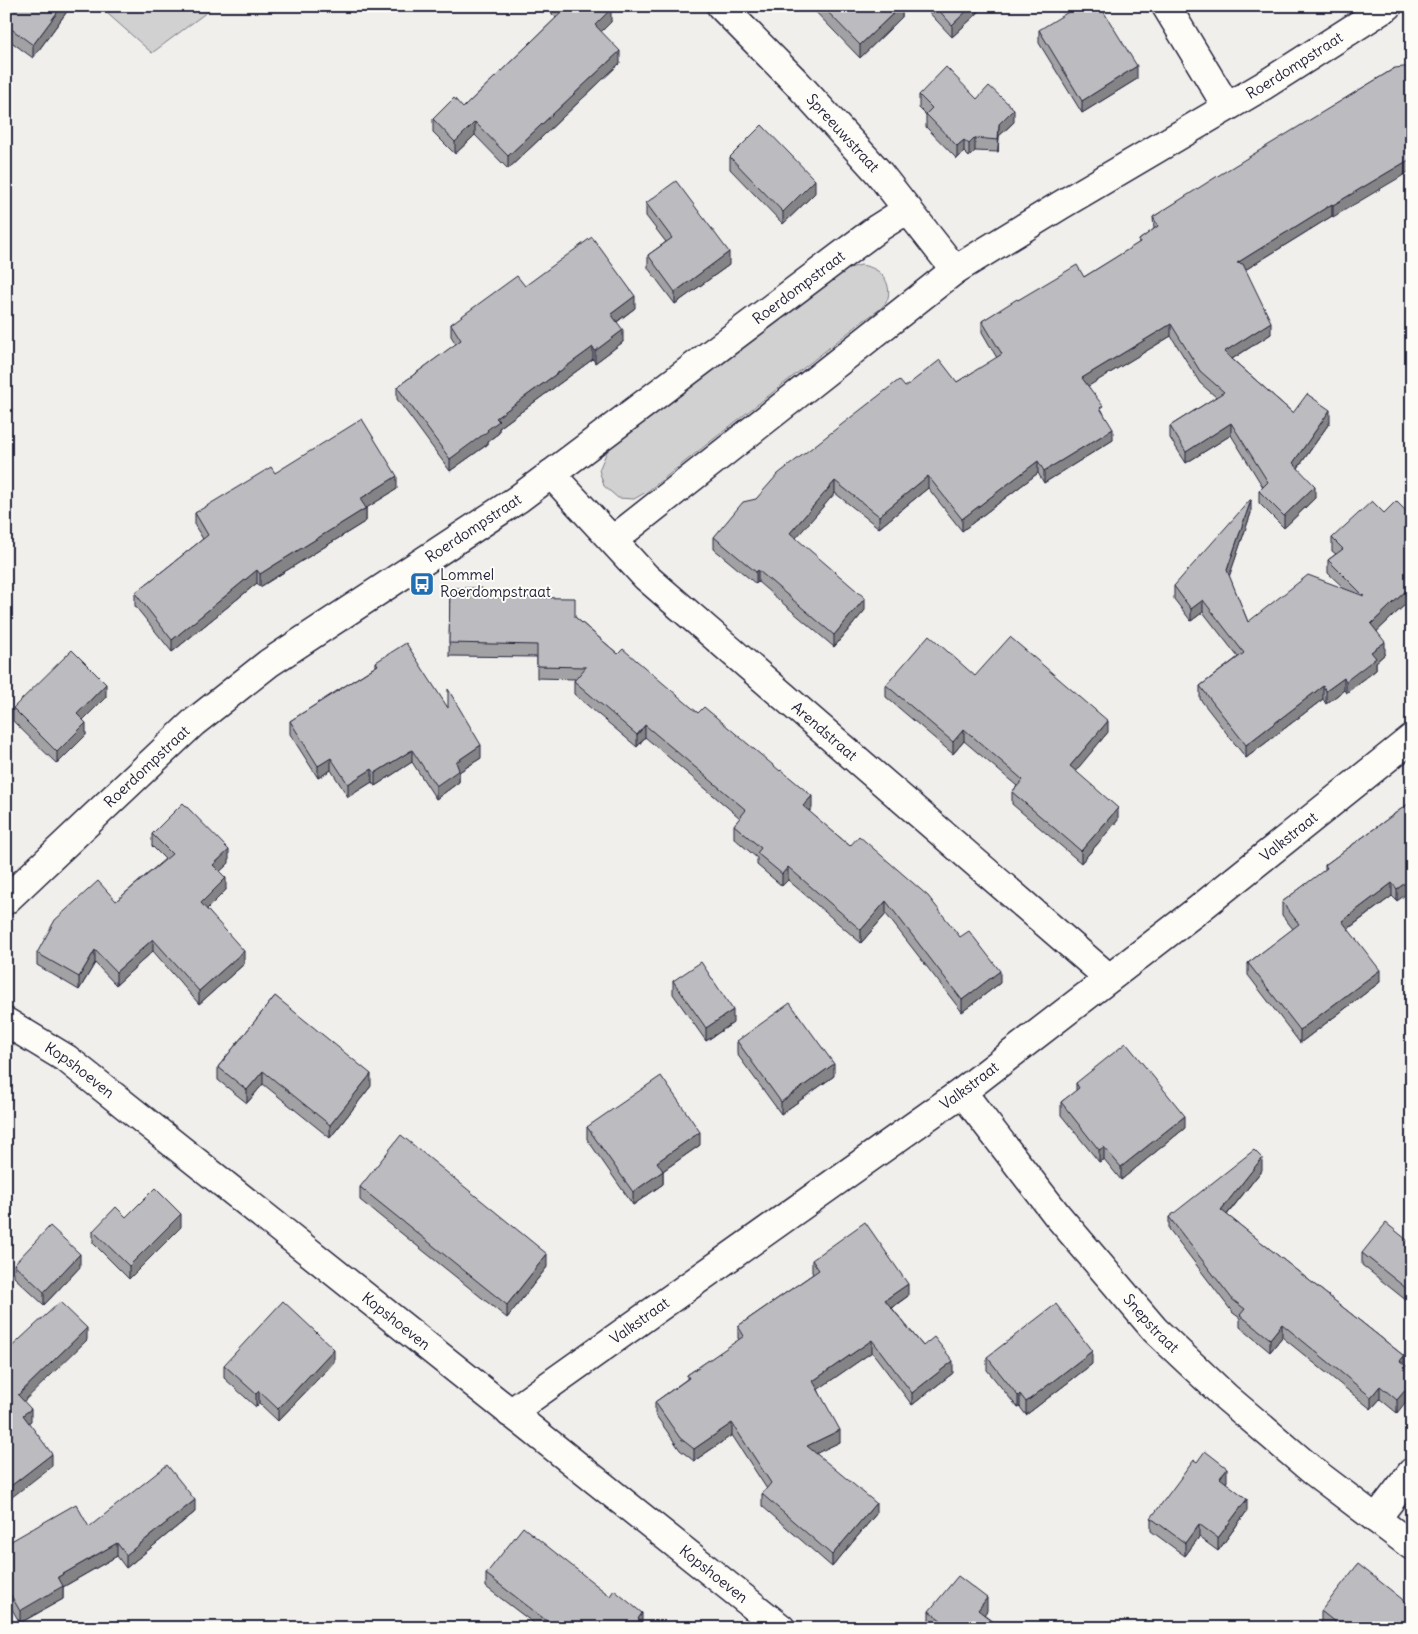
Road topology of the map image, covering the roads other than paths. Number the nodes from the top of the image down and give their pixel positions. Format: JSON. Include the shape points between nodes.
{"nodes":[{"id":1,"x":721,"y":6,"type":"edge"},
{"id":2,"x":1166,"y":6,"type":"edge"},
{"id":3,"x":1388,"y":6,"type":"edge"},
{"id":4,"x":1227,"y":107,"type":"junction"},
{"id":5,"x":908,"y":209,"type":"junction"},
{"id":6,"x":955,"y":270,"type":"junction"},
{"id":7,"x":551,"y":474,"type":"junction"},
{"id":8,"x":613,"y":540,"type":"junction"},
{"id":9,"x":1412,"y":738,"type":"edge"},
{"id":10,"x":6,"y":900,"type":"edge"},
{"id":11,"x":1109,"y":978,"type":"junction"},
{"id":12,"x":6,"y":1022,"type":"edge"},
{"id":13,"x":962,"y":1092,"type":"junction"},
{"id":14,"x":510,"y":1413,"type":"junction"},
{"id":15,"x":1412,"y":1472,"type":"edge"},
{"id":16,"x":1376,"y":1519,"type":"junction"},
{"id":17,"x":1412,"y":1546,"type":"edge"},
{"id":18,"x":781,"y":1628,"type":"edge"}],
"edges":[{"from":1,"to":5,"type":"street","name":"Spreeuwstraat","via":[[796,82]]},
{"from":2,"to":4,"type":"street"},
{"from":3,"to":4,"type":"street","name":"Roerdompstraat"},
{"from":4,"to":6,"type":"street","name":"Roerdompstraat"},
{"from":5,"to":6,"type":"street","name":"Spreeuwstraat"},
{"from":5,"to":7,"type":"street","name":"Roerdompstraat","via":[[862,240]]},
{"from":6,"to":8,"type":"street","name":"Roerdompstraat"},
{"from":7,"to":8,"type":"street","name":"Arendstraat"},
{"from":7,"to":10,"type":"street","name":"Roerdompstraat","via":[[518,500],[269,663],[186,730]]},
{"from":8,"to":11,"type":"street","name":"Arendstraat","via":[[646,577]]},
{"from":9,"to":11,"type":"street","name":"Valkstraat"},
{"from":11,"to":13,"type":"street","name":"Valkstraat"},
{"from":12,"to":14,"type":"street","name":"Kopshoeven","via":[[66,1059]]},
{"from":13,"to":14,"type":"street","name":"Valkstraat"},
{"from":13,"to":16,"type":"street","name":"Snepstraat","via":[[1057,1216],[1155,1330],[1226,1397]]},
{"from":14,"to":18,"type":"street","name":"Kopshoeven"},
{"from":15,"to":16,"type":"street"},
{"from":16,"to":17,"type":"street","name":"Snepstraat"}]}
